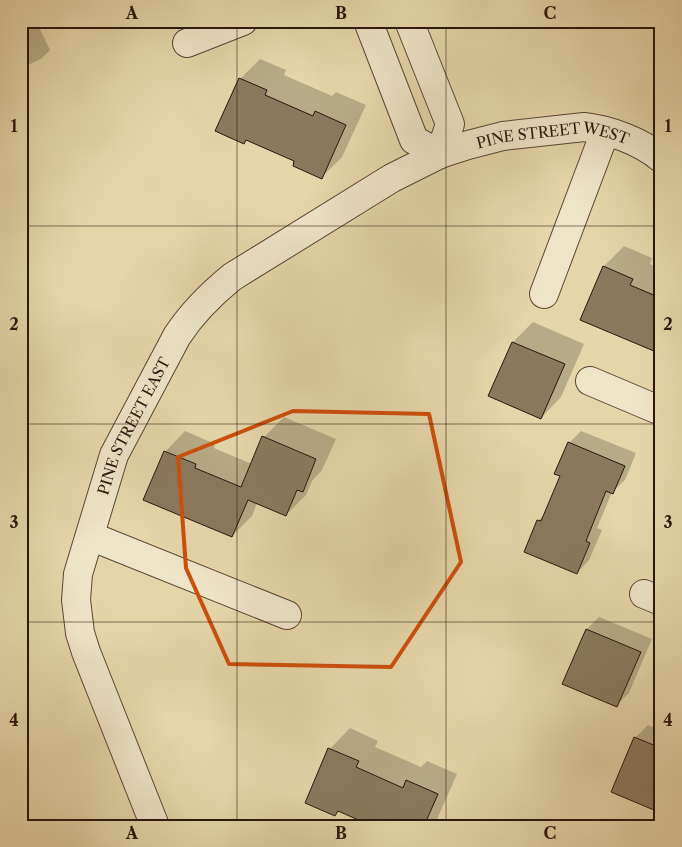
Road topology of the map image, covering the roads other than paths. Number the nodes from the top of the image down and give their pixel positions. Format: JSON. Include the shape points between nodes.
{"nodes":[{"id":1,"x":243,"y":21,"type":"edge"},
{"id":2,"x":410,"y":24,"type":"edge"},
{"id":3,"x":372,"y":31,"type":"edge"},
{"id":4,"x":187,"y":43,"type":"dead end"},
{"id":5,"x":605,"y":132,"type":"junction"},
{"id":6,"x":440,"y":154,"type":"junction"},
{"id":7,"x":661,"y":158,"type":"edge"},
{"id":8,"x":544,"y":294,"type":"dead end"},
{"id":9,"x":590,"y":381,"type":"dead end"},
{"id":10,"x":661,"y":411,"type":"edge"},
{"id":11,"x":90,"y":536,"type":"junction"},
{"id":12,"x":286,"y":615,"type":"dead end"},
{"id":13,"x":155,"y":826,"type":"edge"}],
"edges":[{"from":1,"to":4,"type":"street"},
{"from":2,"to":3,"type":"street"},
{"from":2,"to":6,"type":"street","via":[[450,124]]},
{"from":3,"to":6,"type":"street","via":[[414,140]]},
{"from":5,"to":6,"type":"street","name":"PINE STREET WEST","via":[[584,127],[503,136]]},
{"from":5,"to":7,"type":"street","name":"PINE STREET WEST","via":[[629,139]]},
{"from":5,"to":8,"type":"street"},
{"from":6,"to":11,"type":"street","name":"PINE STREET EAST","via":[[392,178],[232,277],[208,296],[176,336],[114,455]]},
{"from":9,"to":10,"type":"street"},
{"from":11,"to":12,"type":"street"},
{"from":11,"to":13,"type":"street","name":"PINE STREET EAST","via":[[78,574],[76,600],[80,633]]}]}
